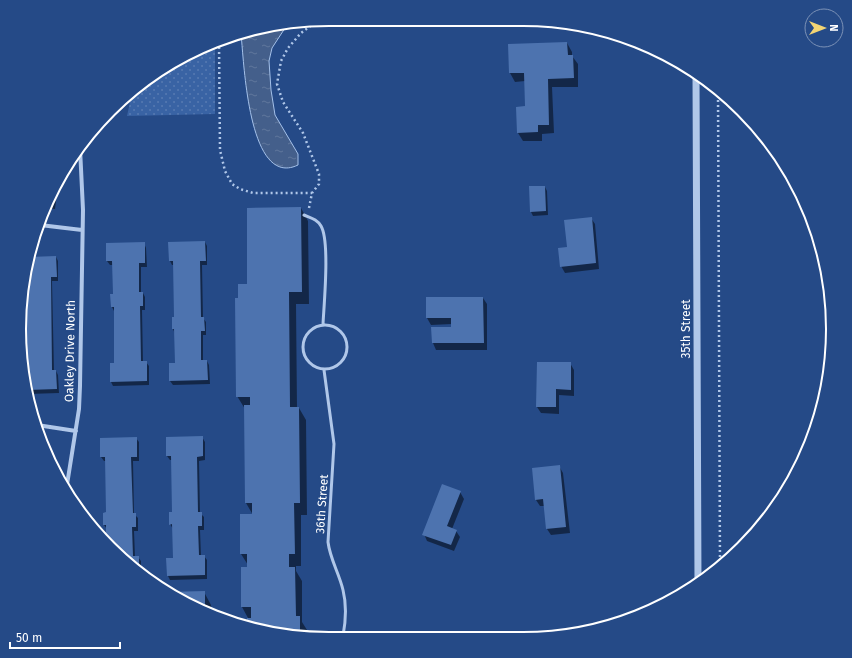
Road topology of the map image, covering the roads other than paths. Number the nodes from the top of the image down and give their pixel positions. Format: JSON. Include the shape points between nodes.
{"nodes":[{"id":1,"x":696,"y":81,"type":"edge"},
{"id":2,"x":82,"y":155,"type":"edge"},
{"id":3,"x":304,"y":215,"type":"dead end"},
{"id":4,"x":45,"y":225,"type":"edge"},
{"id":5,"x":82,"y":230,"type":"junction"},
{"id":6,"x":323,"y":324,"type":"junction"},
{"id":7,"x":324,"y":370,"type":"junction"},
{"id":8,"x":42,"y":426,"type":"edge"},
{"id":9,"x":76,"y":431,"type":"junction"},
{"id":10,"x":68,"y":481,"type":"edge"},
{"id":11,"x":698,"y":576,"type":"edge"},
{"id":12,"x":344,"y":632,"type":"edge"}],
"edges":[{"from":1,"to":11,"type":"street","name":"35th Street"},
{"from":2,"to":5,"type":"street","name":"Oakley Drive North"},
{"from":3,"to":6,"type":"lane","via":[[315,219],[325,235]]},
{"from":4,"to":5,"type":"street"},
{"from":5,"to":9,"type":"street","name":"Oakley Drive North","via":[[80,386]]},
{"from":6,"to":7,"type":"lane","via":[[310,330],[305,336],[303,354],[313,366]]},
{"from":6,"to":7,"type":"lane","via":[[336,327],[342,332],[347,347],[346,356],[340,363]]},
{"from":7,"to":12,"type":"lane","name":"36th Street","via":[[334,444],[328,542],[331,559],[343,589],[346,608]]},
{"from":8,"to":9,"type":"street"},
{"from":9,"to":10,"type":"street","name":"Oakley Drive North"}]}
